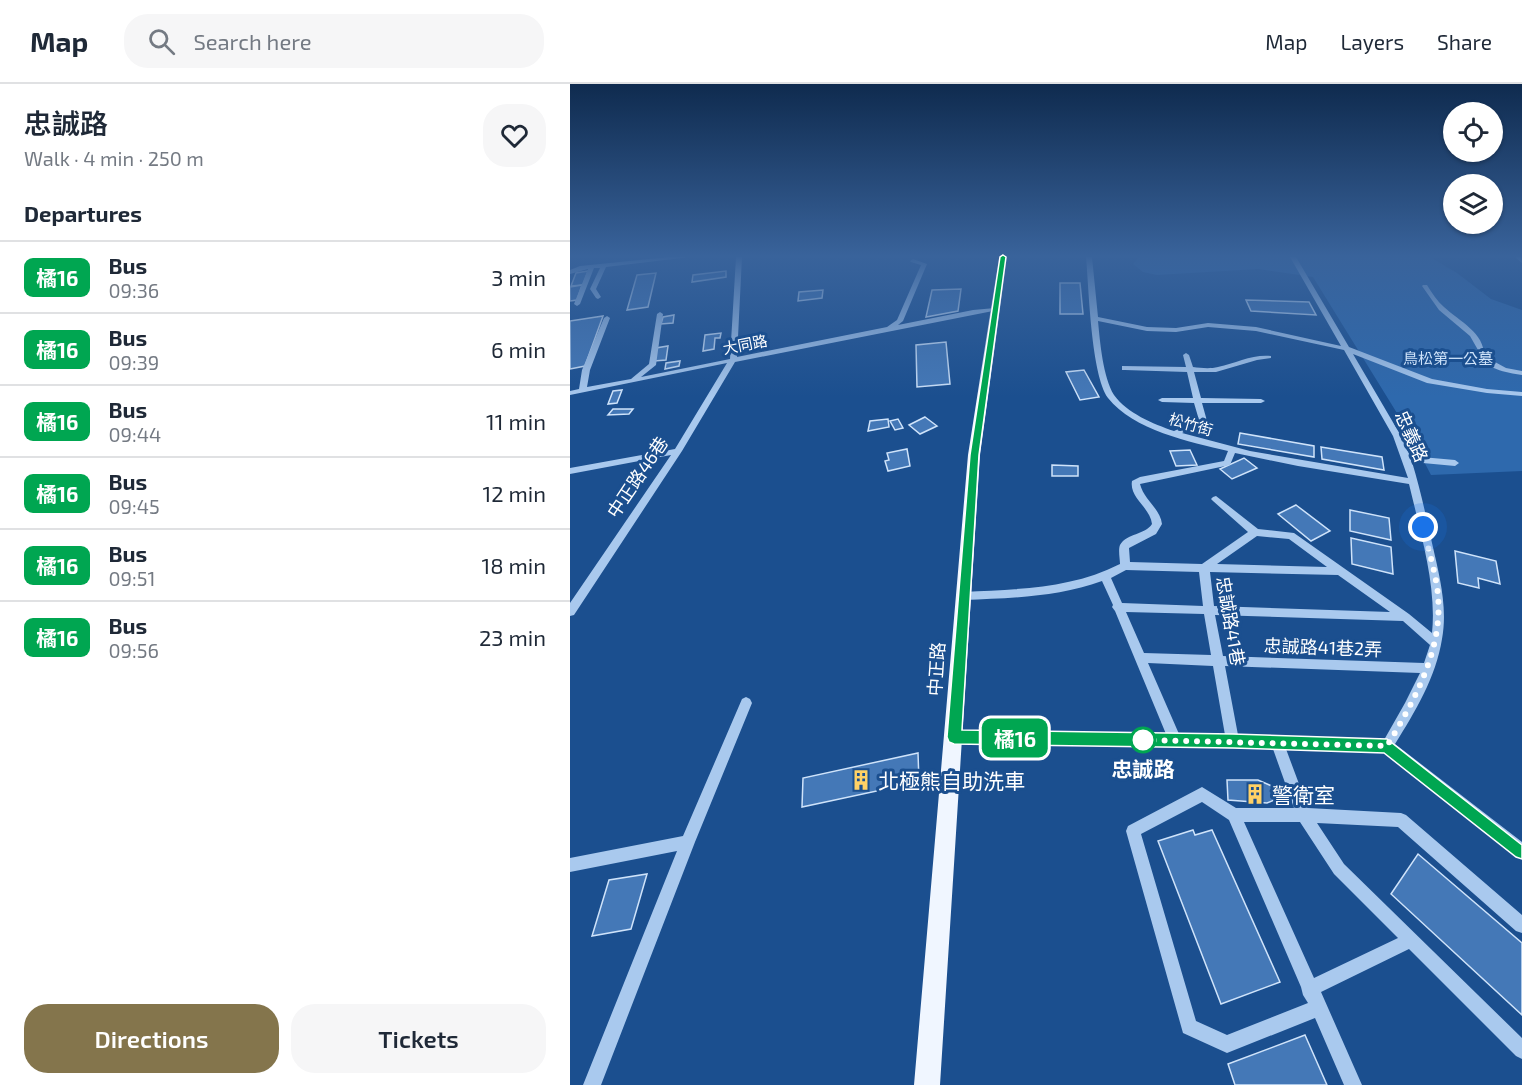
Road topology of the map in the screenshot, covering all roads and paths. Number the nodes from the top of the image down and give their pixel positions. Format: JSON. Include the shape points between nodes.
{"nodes":[{"id":1,"x":736,"y":304,"type":"edge"},
{"id":2,"x":907,"y":304,"type":"edge"},
{"id":3,"x":997,"y":304,"type":"edge"},
{"id":4,"x":1094,"y":304,"type":"edge"},
{"id":5,"x":1320,"y":304,"type":"edge"},
{"id":6,"x":1437,"y":304,"type":"edge"},
{"id":7,"x":996,"y":310,"type":"junction"},
{"id":8,"x":660,"y":314,"type":"dead end"},
{"id":9,"x":608,"y":318,"type":"dead end"},
{"id":10,"x":1096,"y":319,"type":"junction"},
{"id":11,"x":884,"y":331,"type":"junction"},
{"id":12,"x":1347,"y":349,"type":"junction"},
{"id":13,"x":1186,"y":355,"type":"dead end"},
{"id":14,"x":1269,"y":357,"type":"dead end"},
{"id":15,"x":733,"y":360,"type":"junction"},
{"id":16,"x":1125,"y":368,"type":"dead end"},
{"id":17,"x":1190,"y":369,"type":"junction"},
{"id":18,"x":1522,"y":373,"type":"edge"},
{"id":19,"x":631,"y":380,"type":"junction"},
{"id":20,"x":583,"y":390,"type":"junction"},
{"id":21,"x":570,"y":393,"type":"edge"},
{"id":22,"x":1522,"y":394,"type":"edge"},
{"id":23,"x":1162,"y":400,"type":"dead end"},
{"id":24,"x":1198,"y":400,"type":"junction"},
{"id":25,"x":1261,"y":401,"type":"dead end"},
{"id":26,"x":1173,"y":434,"type":"junction"},
{"id":27,"x":1233,"y":449,"type":"junction"},
{"id":28,"x":678,"y":451,"type":"junction"},
{"id":29,"x":1408,"y":459,"type":"junction"},
{"id":30,"x":1455,"y":463,"type":"dead end"},
{"id":31,"x":570,"y":471,"type":"edge"},
{"id":32,"x":1413,"y":482,"type":"junction"},
{"id":33,"x":1216,"y":499,"type":"dead end"},
{"id":34,"x":1255,"y":532,"type":"junction"},
{"id":35,"x":1125,"y":566,"type":"junction"},
{"id":36,"x":1204,"y":568,"type":"junction"},
{"id":37,"x":1342,"y":571,"type":"junction"},
{"id":38,"x":1106,"y":577,"type":"junction"},
{"id":39,"x":964,"y":596,"type":"junction"},
{"id":40,"x":1117,"y":607,"type":"junction"},
{"id":41,"x":1209,"y":610,"type":"junction"},
{"id":42,"x":570,"y":612,"type":"edge"},
{"id":43,"x":1405,"y":617,"type":"junction"},
{"id":44,"x":1435,"y":643,"type":"junction"},
{"id":45,"x":1140,"y":658,"type":"junction"},
{"id":46,"x":1219,"y":661,"type":"junction"},
{"id":47,"x":1427,"y":668,"type":"junction"},
{"id":48,"x":747,"y":703,"type":"dead end"},
{"id":49,"x":954,"y":737,"type":"junction"},
{"id":50,"x":1175,"y":740,"type":"junction"},
{"id":51,"x":1233,"y":741,"type":"junction"},
{"id":52,"x":1277,"y":743,"type":"junction"},
{"id":53,"x":1387,"y":746,"type":"junction"},
{"id":54,"x":1234,"y":815,"type":"junction"},
{"id":55,"x":1304,"y":815,"type":"junction"},
{"id":56,"x":688,"y":842,"type":"junction"},
{"id":57,"x":1522,"y":851,"type":"edge"},
{"id":58,"x":570,"y":865,"type":"edge"},
{"id":59,"x":1522,"y":925,"type":"edge"},
{"id":60,"x":1409,"y":941,"type":"junction"},
{"id":61,"x":1309,"y":989,"type":"junction"},
{"id":62,"x":1318,"y":1008,"type":"junction"},
{"id":63,"x":1522,"y":1050,"type":"edge"},
{"id":64,"x":592,"y":1085,"type":"edge"},
{"id":65,"x":927,"y":1085,"type":"edge"},
{"id":66,"x":1353,"y":1085,"type":"edge"}],
"edges":[{"from":1,"to":15,"type":"street"},
{"from":2,"to":11,"type":"street","via":[[900,321]]},
{"from":3,"to":7,"type":"main road","name":"中正路"},
{"from":4,"to":10,"type":"street","name":"松竹街"},
{"from":5,"to":12,"type":"street","name":"忠義路"},
{"from":6,"to":18,"type":"street","via":[[1475,336],[1481,357],[1504,370]]},
{"from":7,"to":11,"type":"street","name":"大同路"},
{"from":7,"to":39,"type":"main road","name":"中正路","via":[[974,455]]},
{"from":8,"to":19,"type":"street","via":[[652,365]]},
{"from":9,"to":20,"type":"street","via":[[586,370]]},
{"from":10,"to":12,"type":"street","via":[[1158,330],[1208,325],[1245,327]]},
{"from":10,"to":26,"type":"street","name":"松竹街","via":[[1103,378],[1112,398],[1132,416]]},
{"from":11,"to":15,"type":"street","name":"大同路"},
{"from":12,"to":22,"type":"street","via":[[1430,381]]},
{"from":12,"to":29,"type":"street","name":"忠義路"},
{"from":13,"to":17,"type":"street"},
{"from":14,"to":17,"type":"street","via":[[1216,370]]},
{"from":15,"to":19,"type":"street","name":"大同路"},
{"from":15,"to":28,"type":"street","name":"中正路46巷"},
{"from":16,"to":17,"type":"street"},
{"from":17,"to":24,"type":"street"},
{"from":19,"to":20,"type":"street","name":"大同路"},
{"from":20,"to":21,"type":"street","name":"大同路"},
{"from":23,"to":24,"type":"street"},
{"from":24,"to":25,"type":"street"},
{"from":24,"to":26,"type":"street","via":[[1203,421]]},
{"from":26,"to":27,"type":"street","name":"松竹街"},
{"from":27,"to":32,"type":"street","name":"松竹街"},
{"from":27,"to":35,"type":"street","via":[[1227,463],[1136,483],[1136,489],[1157,519],[1157,528],[1130,540],[1124,548]]},
{"from":28,"to":31,"type":"street"},
{"from":28,"to":42,"type":"street","name":"中正路46巷"},
{"from":29,"to":30,"type":"street"},
{"from":29,"to":32,"type":"street","name":"忠義路"},
{"from":32,"to":44,"type":"street","name":"忠義路","via":[[1438,595]]},
{"from":33,"to":34,"type":"street"},
{"from":34,"to":36,"type":"street","name":"忠誠路41巷"},
{"from":34,"to":37,"type":"street","via":[[1291,536]]},
{"from":35,"to":36,"type":"street"},
{"from":35,"to":38,"type":"street"},
{"from":36,"to":37,"type":"street"},
{"from":36,"to":41,"type":"street","name":"忠誠路41巷"},
{"from":37,"to":43,"type":"street"},
{"from":38,"to":39,"type":"street","via":[[1057,591]]},
{"from":38,"to":40,"type":"street"},
{"from":39,"to":49,"type":"main road","name":"中正路"},
{"from":40,"to":41,"type":"street"},
{"from":40,"to":45,"type":"street"},
{"from":41,"to":43,"type":"street"},
{"from":41,"to":46,"type":"street","name":"忠誠路41巷"},
{"from":43,"to":44,"type":"street"},
{"from":44,"to":47,"type":"street","name":"忠義路"},
{"from":45,"to":46,"type":"street","name":"忠誠路41巷2弄"},
{"from":45,"to":50,"type":"street"},
{"from":46,"to":47,"type":"street","name":"忠誠路41巷2弄"},
{"from":46,"to":51,"type":"street","name":"忠誠路41巷"},
{"from":47,"to":53,"type":"street","name":"忠義路"},
{"from":48,"to":56,"type":"street"},
{"from":49,"to":50,"type":"street"},
{"from":49,"to":65,"type":"main road","name":"中正路"},
{"from":50,"to":51,"type":"street"},
{"from":51,"to":52,"type":"street"},
{"from":52,"to":53,"type":"street"},
{"from":52,"to":55,"type":"street"},
{"from":53,"to":57,"type":"street"},
{"from":54,"to":55,"type":"street"},
{"from":54,"to":61,"type":"street"},
{"from":54,"to":62,"type":"street","via":[[1202,794],[1133,831],[1189,1027],[1227,1044]]},
{"from":55,"to":59,"type":"street","via":[[1401,820]]},
{"from":55,"to":60,"type":"street","via":[[1339,869]]},
{"from":56,"to":58,"type":"street"},
{"from":56,"to":64,"type":"street"},
{"from":60,"to":61,"type":"street"},
{"from":60,"to":63,"type":"street"},
{"from":61,"to":62,"type":"street"},
{"from":62,"to":66,"type":"street"}]}
